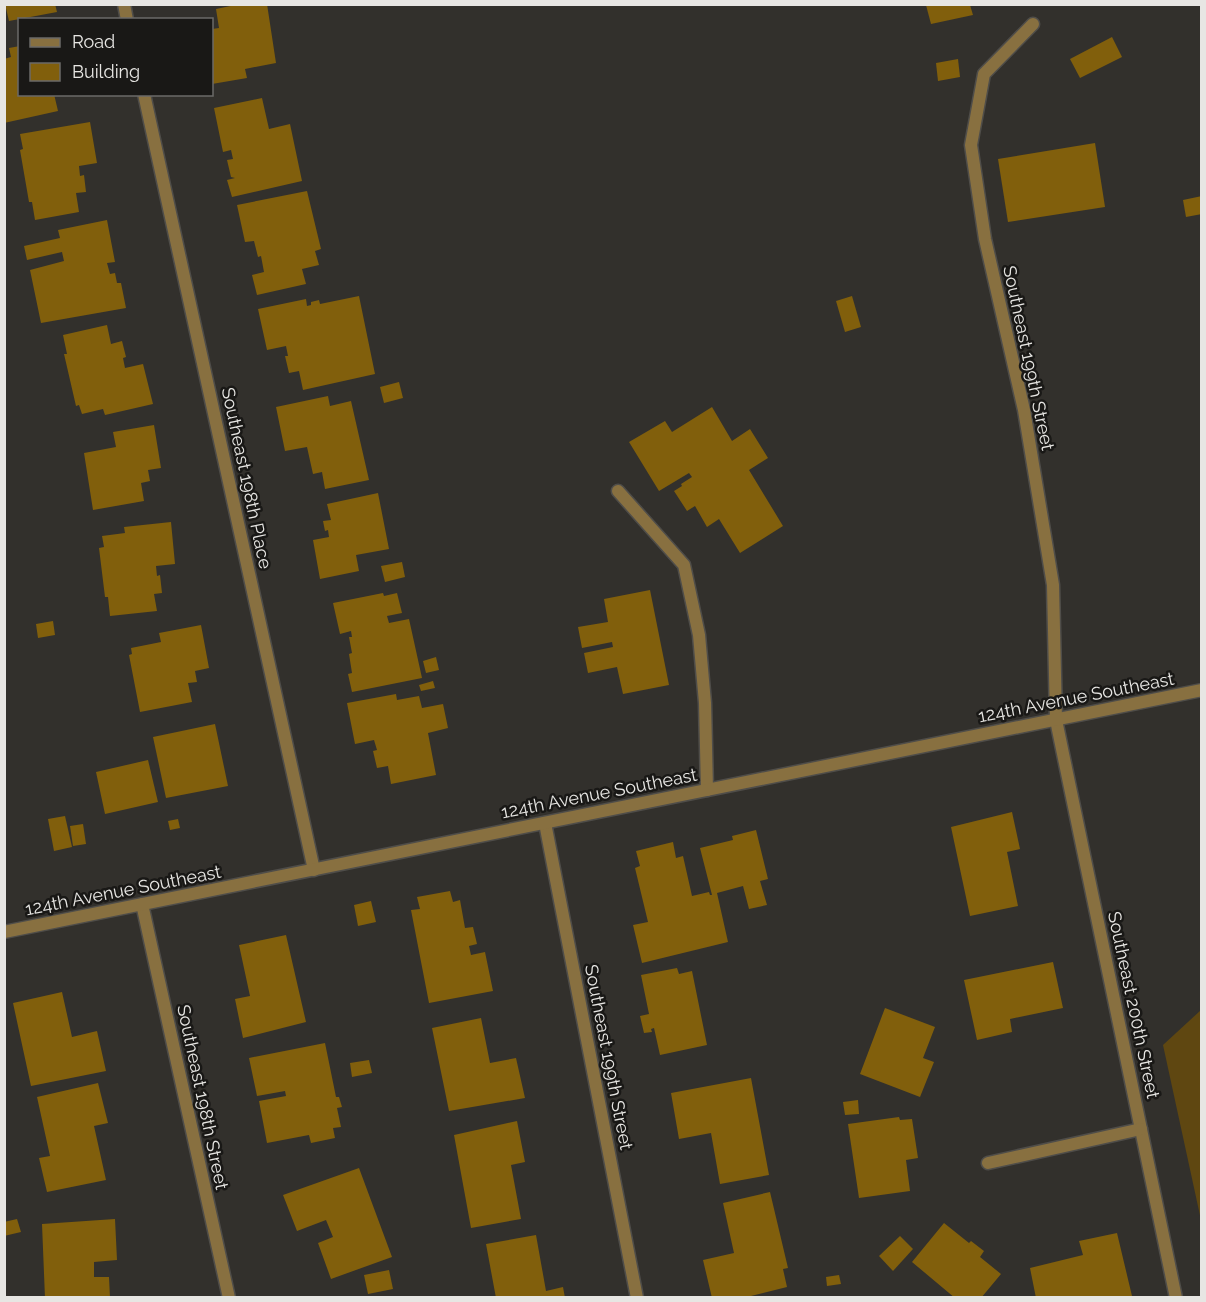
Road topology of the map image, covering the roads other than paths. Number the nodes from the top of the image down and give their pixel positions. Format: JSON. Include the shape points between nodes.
{"nodes":[{"id":1,"x":1033,"y":24,"type":"dead end"},
{"id":2,"x":144,"y":96,"type":"edge"},
{"id":3,"x":618,"y":491,"type":"dead end"},
{"id":4,"x":1202,"y":690,"type":"edge"},
{"id":5,"x":1056,"y":720,"type":"junction"},
{"id":6,"x":707,"y":790,"type":"junction"},
{"id":7,"x":546,"y":823,"type":"junction"},
{"id":8,"x":315,"y":870,"type":"junction"},
{"id":9,"x":142,"y":904,"type":"junction"},
{"id":10,"x":4,"y":932,"type":"edge"},
{"id":11,"x":1141,"y":1129,"type":"junction"},
{"id":12,"x":988,"y":1163,"type":"dead end"},
{"id":13,"x":229,"y":1298,"type":"edge"},
{"id":14,"x":637,"y":1298,"type":"edge"},
{"id":15,"x":1176,"y":1298,"type":"edge"}],
"edges":[{"from":1,"to":5,"type":"street","name":"Southeast 199th Street","via":[[984,74],[971,144],[985,238],[1024,410],[1053,585]]},
{"from":2,"to":8,"type":"street","name":"Southeast 198th Place"},
{"from":3,"to":6,"type":"street","via":[[684,565],[699,635]]},
{"from":4,"to":5,"type":"street","name":"124th Avenue Southeast"},
{"from":5,"to":6,"type":"street","name":"124th Avenue Southeast"},
{"from":5,"to":11,"type":"street","name":"Southeast 200th Street"},
{"from":6,"to":7,"type":"street","name":"124th Avenue Southeast"},
{"from":7,"to":8,"type":"street","name":"124th Avenue Southeast"},
{"from":7,"to":14,"type":"street","name":"Southeast 199th Street"},
{"from":8,"to":9,"type":"street","name":"124th Avenue Southeast"},
{"from":9,"to":10,"type":"street","name":"124th Avenue Southeast"},
{"from":9,"to":13,"type":"street","name":"Southeast 198th Street"},
{"from":11,"to":12,"type":"street"},
{"from":11,"to":15,"type":"street","name":"Southeast 200th Street"}]}
